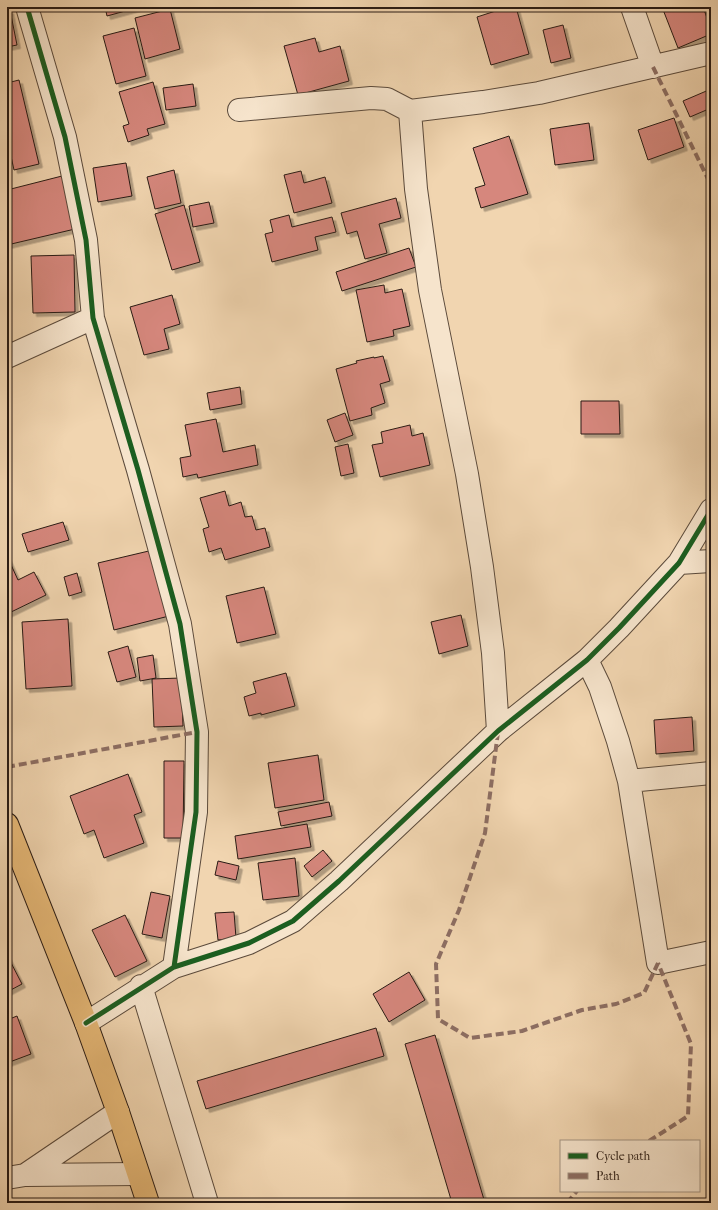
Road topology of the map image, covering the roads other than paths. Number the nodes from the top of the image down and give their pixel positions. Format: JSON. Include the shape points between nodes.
{"nodes":[{"id":1,"x":26,"y":7,"type":"edge"},
{"id":2,"x":632,"y":7,"type":"edge"},
{"id":3,"x":711,"y":53,"type":"edge"},
{"id":4,"x":653,"y":67,"type":"junction"},
{"id":5,"x":238,"y":110,"type":"dead end"},
{"id":6,"x":410,"y":111,"type":"junction"},
{"id":7,"x":93,"y":318,"type":"junction"},
{"id":8,"x":7,"y":356,"type":"edge"},
{"id":9,"x":711,"y":510,"type":"edge"},
{"id":10,"x":711,"y":562,"type":"edge"},
{"id":11,"x":679,"y":563,"type":"junction"},
{"id":12,"x":587,"y":660,"type":"junction"},
{"id":13,"x":498,"y":731,"type":"junction"},
{"id":14,"x":711,"y":773,"type":"edge"},
{"id":15,"x":629,"y":780,"type":"junction"},
{"id":16,"x":7,"y":824,"type":"edge"},
{"id":17,"x":711,"y":952,"type":"edge"},
{"id":18,"x":174,"y":967,"type":"junction"},
{"id":19,"x":141,"y":986,"type":"junction"},
{"id":20,"x":86,"y":1023,"type":"junction"},
{"id":21,"x":118,"y":1112,"type":"junction"},
{"id":22,"x":138,"y":1174,"type":"junction"},
{"id":23,"x":16,"y":1177,"type":"edge"},
{"id":24,"x":148,"y":1203,"type":"edge"},
{"id":25,"x":207,"y":1203,"type":"edge"}],
"edges":[{"from":1,"to":7,"type":"street","via":[[65,137],[86,240]]},
{"from":2,"to":4,"type":"street"},
{"from":3,"to":4,"type":"street"},
{"from":4,"to":6,"type":"street","via":[[539,92]]},
{"from":5,"to":6,"type":"street","via":[[371,98],[387,99]]},
{"from":6,"to":13,"type":"street","via":[[416,189],[430,290],[467,474],[482,568],[493,653]]},
{"from":7,"to":8,"type":"street"},
{"from":7,"to":18,"type":"street","via":[[180,624],[198,732],[196,812]]},
{"from":9,"to":11,"type":"street"},
{"from":10,"to":11,"type":"street"},
{"from":11,"to":12,"type":"street"},
{"from":12,"to":13,"type":"street"},
{"from":12,"to":15,"type":"street","via":[[600,687]]},
{"from":13,"to":18,"type":"street","via":[[340,881],[293,921],[249,942]]},
{"from":14,"to":15,"type":"street"},
{"from":15,"to":17,"type":"street","via":[[658,963]]},
{"from":16,"to":20,"type":"main road"},
{"from":18,"to":19,"type":"street"},
{"from":19,"to":20,"type":"street"},
{"from":19,"to":25,"type":"street"},
{"from":20,"to":21,"type":"main road"},
{"from":21,"to":22,"type":"main road"},
{"from":21,"to":23,"type":"street"},
{"from":22,"to":23,"type":"street"},
{"from":22,"to":24,"type":"main road"}]}
